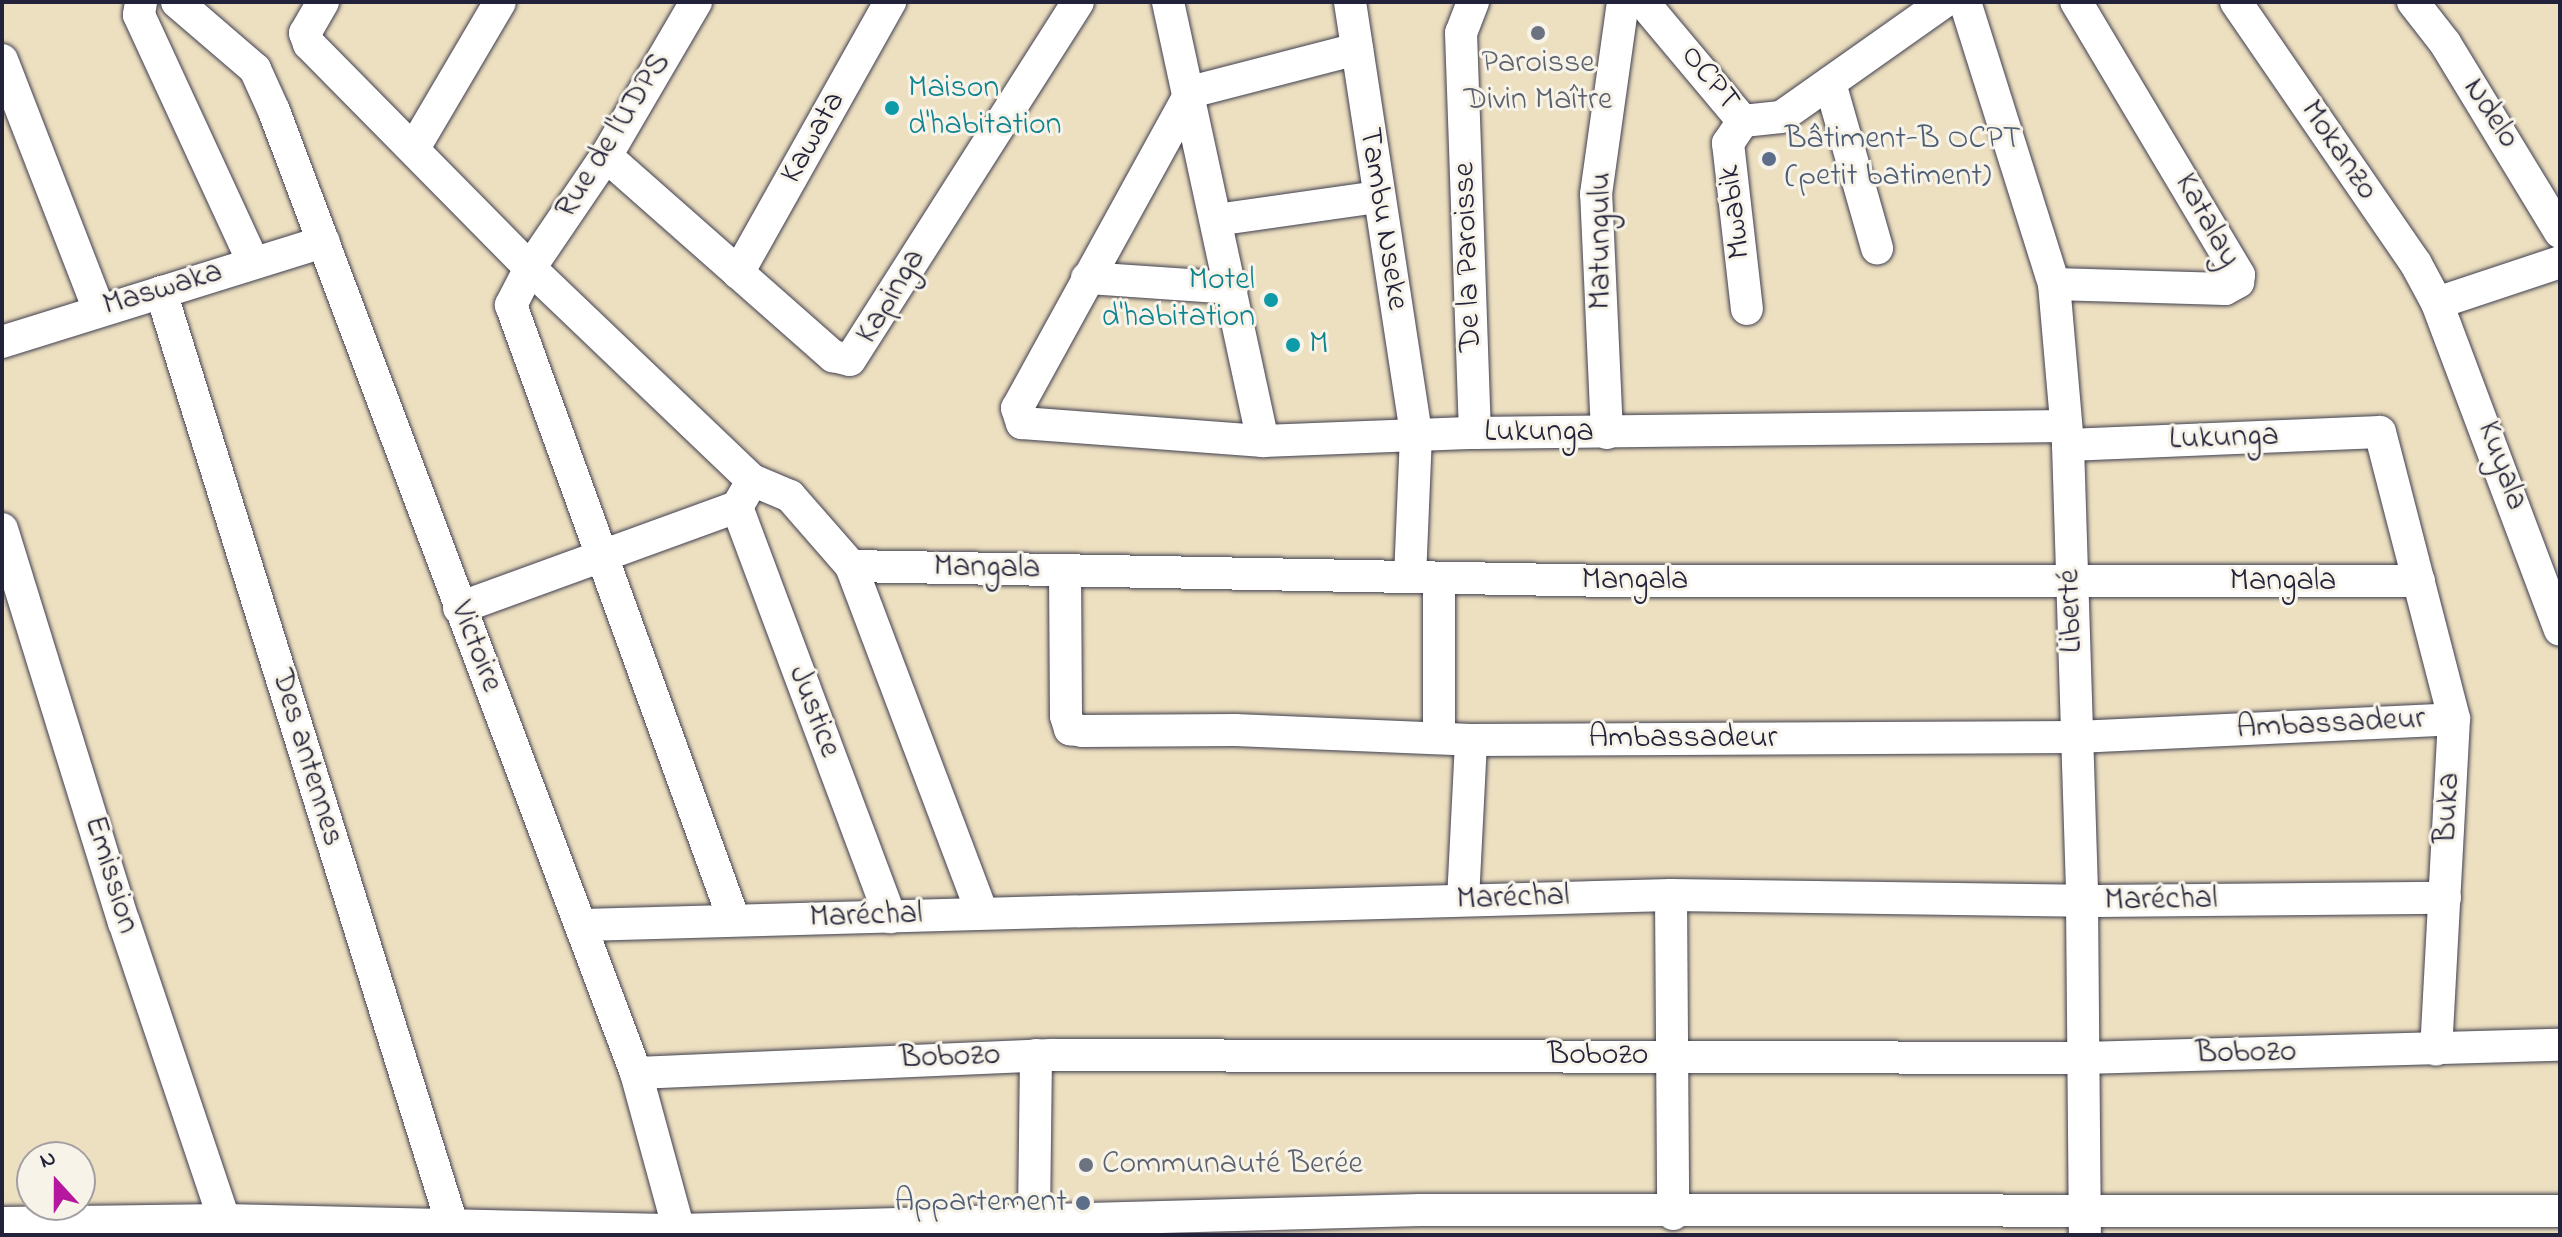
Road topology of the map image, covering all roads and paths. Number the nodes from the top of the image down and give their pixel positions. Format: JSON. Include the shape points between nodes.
{"nodes":[{"id":1,"x":141,"y":2,"type":"edge"},
{"id":2,"x":177,"y":2,"type":"edge"},
{"id":3,"x":500,"y":2,"type":"edge"},
{"id":4,"x":696,"y":2,"type":"edge"},
{"id":5,"x":890,"y":2,"type":"edge"},
{"id":6,"x":1078,"y":2,"type":"edge"},
{"id":7,"x":1168,"y":2,"type":"edge"},
{"id":8,"x":1350,"y":2,"type":"edge"},
{"id":9,"x":1473,"y":2,"type":"edge"},
{"id":10,"x":1623,"y":2,"type":"edge"},
{"id":11,"x":1643,"y":2,"type":"edge"},
{"id":12,"x":1965,"y":2,"type":"edge"},
{"id":13,"x":2076,"y":2,"type":"edge"},
{"id":14,"x":2236,"y":2,"type":"edge"},
{"id":15,"x":2413,"y":2,"type":"edge"},
{"id":16,"x":1927,"y":7,"type":"edge"},
{"id":17,"x":315,"y":15,"type":"edge"},
{"id":18,"x":1357,"y":49,"type":"junction"},
{"id":19,"x":2,"y":60,"type":"edge"},
{"id":20,"x":1830,"y":83,"type":"junction"},
{"id":21,"x":1191,"y":92,"type":"junction"},
{"id":22,"x":1743,"y":121,"type":"junction"},
{"id":23,"x":414,"y":148,"type":"junction"},
{"id":24,"x":606,"y":156,"type":"junction"},
{"id":25,"x":1377,"y":197,"type":"junction"},
{"id":26,"x":1216,"y":220,"type":"junction"},
{"id":27,"x":2560,"y":232,"type":"edge"},
{"id":28,"x":324,"y":242,"type":"junction"},
{"id":29,"x":1877,"y":248,"type":"dead end"},
{"id":30,"x":253,"y":262,"type":"junction"},
{"id":31,"x":2560,"y":262,"type":"edge"},
{"id":32,"x":530,"y":268,"type":"junction"},
{"id":33,"x":738,"y":273,"type":"junction"},
{"id":34,"x":1087,"y":278,"type":"junction"},
{"id":35,"x":2054,"y":284,"type":"junction"},
{"id":36,"x":1232,"y":288,"type":"junction"},
{"id":37,"x":161,"y":292,"type":"junction"},
{"id":38,"x":2437,"y":303,"type":"junction"},
{"id":39,"x":1747,"y":309,"type":"dead end"},
{"id":40,"x":99,"y":310,"type":"junction"},
{"id":41,"x":2,"y":342,"type":"edge"},
{"id":42,"x":2380,"y":432,"type":"joint"},
{"id":43,"x":1475,"y":433,"type":"junction"},
{"id":44,"x":1607,"y":433,"type":"junction"},
{"id":45,"x":1416,"y":435,"type":"junction"},
{"id":46,"x":2066,"y":436,"type":"junction"},
{"id":47,"x":1263,"y":441,"type":"junction"},
{"id":48,"x":744,"y":494,"type":"junction"},
{"id":49,"x":2,"y":529,"type":"edge"},
{"id":50,"x":605,"y":557,"type":"junction"},
{"id":51,"x":851,"y":566,"type":"junction"},
{"id":52,"x":1065,"y":571,"type":"junction"},
{"id":53,"x":1424,"y":577,"type":"junction"},
{"id":54,"x":2419,"y":581,"type":"junction"},
{"id":55,"x":2071,"y":583,"type":"junction"},
{"id":56,"x":459,"y":608,"type":"junction"},
{"id":57,"x":2560,"y":630,"type":"edge"},
{"id":58,"x":2454,"y":719,"type":"junction"},
{"id":59,"x":2077,"y":737,"type":"junction"},
{"id":60,"x":1439,"y":738,"type":"junction"},
{"id":61,"x":1471,"y":740,"type":"junction"},
{"id":62,"x":1671,"y":895,"type":"junction"},
{"id":63,"x":2445,"y":898,"type":"junction"},
{"id":64,"x":1463,"y":900,"type":"junction"},
{"id":65,"x":2082,"y":901,"type":"junction"},
{"id":66,"x":982,"y":912,"type":"junction"},
{"id":67,"x":890,"y":917,"type":"junction"},
{"id":68,"x":734,"y":920,"type":"junction"},
{"id":69,"x":583,"y":925,"type":"junction"},
{"id":70,"x":2560,"y":1045,"type":"edge"},
{"id":71,"x":2436,"y":1050,"type":"junction"},
{"id":72,"x":1036,"y":1055,"type":"junction"},
{"id":73,"x":1672,"y":1056,"type":"junction"},
{"id":74,"x":2081,"y":1058,"type":"junction"},
{"id":75,"x":636,"y":1073,"type":"junction"},
{"id":76,"x":1673,"y":1214,"type":"junction"},
{"id":77,"x":1034,"y":1219,"type":"junction"},
{"id":78,"x":2544,"y":1219,"type":"edge"},
{"id":79,"x":224,"y":1220,"type":"junction"},
{"id":80,"x":2,"y":1223,"type":"edge"},
{"id":81,"x":1421,"y":1223,"type":"edge"},
{"id":82,"x":452,"y":1224,"type":"junction"},
{"id":83,"x":2084,"y":1224,"type":"edge"},
{"id":84,"x":1130,"y":1226,"type":"edge"},
{"id":85,"x":679,"y":1230,"type":"junction"},
{"id":86,"x":713,"y":1232,"type":"edge"}],
"edges":[{"from":1,"to":30,"type":"street","via":[[139,15]]},
{"from":2,"to":28,"type":"street","name":"Victoire","via":[[255,69]]},
{"from":3,"to":23,"type":"street"},
{"from":4,"to":24,"type":"street","name":"Rue de l'UDPS"},
{"from":5,"to":33,"type":"street","name":"Kawata"},
{"from":6,"to":33,"type":"street","name":"Kapinga","via":[[850,360],[833,356]]},
{"from":7,"to":21,"type":"street"},
{"from":8,"to":18,"type":"street","name":"Tambu Nseke"},
{"from":9,"to":43,"type":"street","name":"De la Paroisse","via":[[1461,33]]},
{"from":10,"to":44,"type":"street","name":"Matungulu","via":[[1596,194]]},
{"from":11,"to":22,"type":"street","name":"OCPT"},
{"from":12,"to":35,"type":"street","name":"Liberté"},
{"from":13,"to":35,"type":"street","name":"Katalay","via":[[2239,275],[2238,282],[2225,289]]},
{"from":14,"to":38,"type":"street","name":"Mokanzo","via":[[2416,264]]},
{"from":15,"to":27,"type":"street","name":"Ndelo","via":[[2445,43]]},
{"from":16,"to":20,"type":"street"},
{"from":17,"to":23,"type":"street","via":[[309,44]]},
{"from":18,"to":21,"type":"street"},
{"from":18,"to":25,"type":"street","name":"Tambu Nseke"},
{"from":19,"to":40,"type":"street"},
{"from":20,"to":22,"type":"street","via":[[1781,117]]},
{"from":20,"to":29,"type":"street"},
{"from":21,"to":26,"type":"street"},
{"from":21,"to":34,"type":"street"},
{"from":22,"to":39,"type":"street","name":"Mwabik","via":[[1728,143]]},
{"from":23,"to":32,"type":"street"},
{"from":24,"to":32,"type":"street","name":"Rue de l'UDPS"},
{"from":24,"to":33,"type":"street","name":"Kapinga"},
{"from":25,"to":26,"type":"street"},
{"from":25,"to":45,"type":"street","name":"Tambu Nseke"},
{"from":26,"to":36,"type":"street"},
{"from":28,"to":30,"type":"street","name":"Maswaka"},
{"from":28,"to":56,"type":"street","name":"Victoire"},
{"from":30,"to":37,"type":"street","name":"Maswaka"},
{"from":31,"to":38,"type":"street"},
{"from":32,"to":48,"type":"street"},
{"from":32,"to":50,"type":"street","name":"Rue de l'UDPS","via":[[511,305]]},
{"from":34,"to":36,"type":"street"},
{"from":34,"to":47,"type":"street","name":"Lukunga","via":[[1017,408],[1022,423]]},
{"from":35,"to":46,"type":"street","name":"Liberté"},
{"from":36,"to":47,"type":"street"},
{"from":37,"to":40,"type":"street","name":"Maswaka"},
{"from":37,"to":82,"type":"street","name":"Des antennes"},
{"from":38,"to":57,"type":"street","name":"Kuyala"},
{"from":40,"to":41,"type":"street","name":"Maswaka"},
{"from":42,"to":46,"type":"street","name":"Lukunga"},
{"from":42,"to":54,"type":"street","name":"Buka"},
{"from":43,"to":44,"type":"street","name":"Lukunga"},
{"from":43,"to":45,"type":"street","name":"Lukunga"},
{"from":44,"to":46,"type":"street","name":"Lukunga"},
{"from":45,"to":47,"type":"street","name":"Lukunga"},
{"from":45,"to":53,"type":"street","name":"Tambu Nseke"},
{"from":46,"to":55,"type":"street","name":"Liberté"},
{"from":48,"to":50,"type":"street"},
{"from":48,"to":51,"type":"street","via":[[790,496]]},
{"from":48,"to":67,"type":"street","name":"Justice"},
{"from":49,"to":79,"type":"street","name":"Emission"},
{"from":50,"to":56,"type":"street"},
{"from":50,"to":68,"type":"street","name":"Rue de l'UDPS"},
{"from":51,"to":52,"type":"street","name":"Mangala"},
{"from":51,"to":66,"type":"street"},
{"from":52,"to":53,"type":"street","name":"Mangala"},
{"from":52,"to":60,"type":"street","name":"Ambassadeur","via":[[1070,729]]},
{"from":53,"to":55,"type":"street","name":"Mangala"},
{"from":53,"to":60,"type":"street","name":"Tambu Nseke"},
{"from":54,"to":55,"type":"street","name":"Mangala"},
{"from":54,"to":58,"type":"street","name":"Buka"},
{"from":55,"to":59,"type":"street","name":"Liberté"},
{"from":56,"to":69,"type":"street","name":"Victoire"},
{"from":58,"to":59,"type":"street","name":"Ambassadeur"},
{"from":58,"to":63,"type":"street","name":"Buka"},
{"from":59,"to":61,"type":"street","name":"Ambassadeur"},
{"from":59,"to":65,"type":"street","name":"Liberté"},
{"from":60,"to":61,"type":"street","name":"Ambassadeur"},
{"from":61,"to":64,"type":"street"},
{"from":62,"to":64,"type":"street","name":"Maréchal"},
{"from":62,"to":65,"type":"street","name":"Maréchal"},
{"from":62,"to":73,"type":"street"},
{"from":63,"to":65,"type":"street","name":"Maréchal"},
{"from":63,"to":71,"type":"street","name":"Buka"},
{"from":64,"to":66,"type":"street","name":"Maréchal"},
{"from":65,"to":74,"type":"street","name":"Liberté"},
{"from":66,"to":67,"type":"street","name":"Maréchal"},
{"from":67,"to":68,"type":"street","name":"Maréchal"},
{"from":68,"to":69,"type":"street","name":"Maréchal"},
{"from":69,"to":75,"type":"street","name":"Victoire"},
{"from":70,"to":71,"type":"street","name":"Bobozo"},
{"from":71,"to":74,"type":"street","name":"Bobozo"},
{"from":72,"to":73,"type":"street","name":"Bobozo"},
{"from":72,"to":75,"type":"street","name":"Bobozo"},
{"from":72,"to":77,"type":"street"},
{"from":73,"to":74,"type":"street","name":"Bobozo"},
{"from":73,"to":76,"type":"street"},
{"from":74,"to":83,"type":"street","name":"Liberté"},
{"from":75,"to":85,"type":"street","name":"Victoire"},
{"from":76,"to":81,"type":"street"},
{"from":76,"to":83,"type":"street"},
{"from":77,"to":84,"type":"street"},
{"from":77,"to":86,"type":"street"},
{"from":78,"to":83,"type":"street"},
{"from":79,"to":80,"type":"street"},
{"from":79,"to":82,"type":"street"},
{"from":81,"to":84,"type":"street"},
{"from":82,"to":85,"type":"street"},
{"from":85,"to":86,"type":"street"}]}
